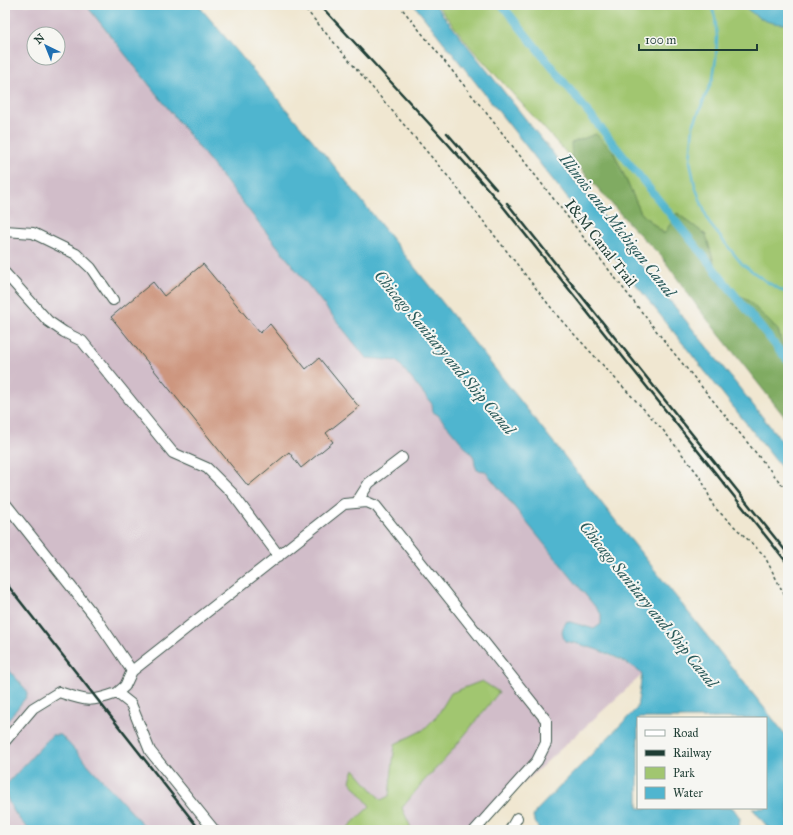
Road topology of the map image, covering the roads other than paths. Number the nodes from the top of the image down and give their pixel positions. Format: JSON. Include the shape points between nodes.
{"nodes":[{"id":1,"x":5,"y":231,"type":"edge"},
{"id":2,"x":5,"y":273,"type":"edge"},
{"id":3,"x":113,"y":300,"type":"dead end"},
{"id":4,"x":402,"y":458,"type":"dead end"},
{"id":5,"x":357,"y":502,"type":"junction"},
{"id":6,"x":5,"y":503,"type":"edge"},
{"id":7,"x":279,"y":556,"type":"junction"},
{"id":8,"x":132,"y":671,"type":"junction"},
{"id":9,"x":117,"y":693,"type":"junction"},
{"id":10,"x":5,"y":741,"type":"edge"},
{"id":11,"x":517,"y":818,"type":"dead end"},
{"id":12,"x":214,"y":830,"type":"edge"},
{"id":13,"x":475,"y":830,"type":"edge"},
{"id":14,"x":510,"y":830,"type":"edge"}],
"edges":[{"from":1,"to":3,"type":"lane","via":[[33,233],[76,254],[91,268]]},
{"from":2,"to":7,"type":"lane","via":[[48,321],[82,341],[173,453],[207,468],[232,493]]},
{"from":4,"to":5,"type":"lane","via":[[369,484]]},
{"from":5,"to":7,"type":"lane","via":[[344,504]]},
{"from":5,"to":13,"type":"lane","via":[[367,502],[376,506],[546,720],[546,743],[537,761]]},
{"from":6,"to":8,"type":"lane","via":[[96,618]]},
{"from":7,"to":8,"type":"lane"},
{"from":8,"to":9,"type":"lane","via":[[125,686]]},
{"from":9,"to":10,"type":"lane","via":[[98,700],[86,701],[59,692],[33,708]]},
{"from":9,"to":12,"type":"lane","via":[[131,704],[150,751]]},
{"from":11,"to":14,"type":"lane"}]}
